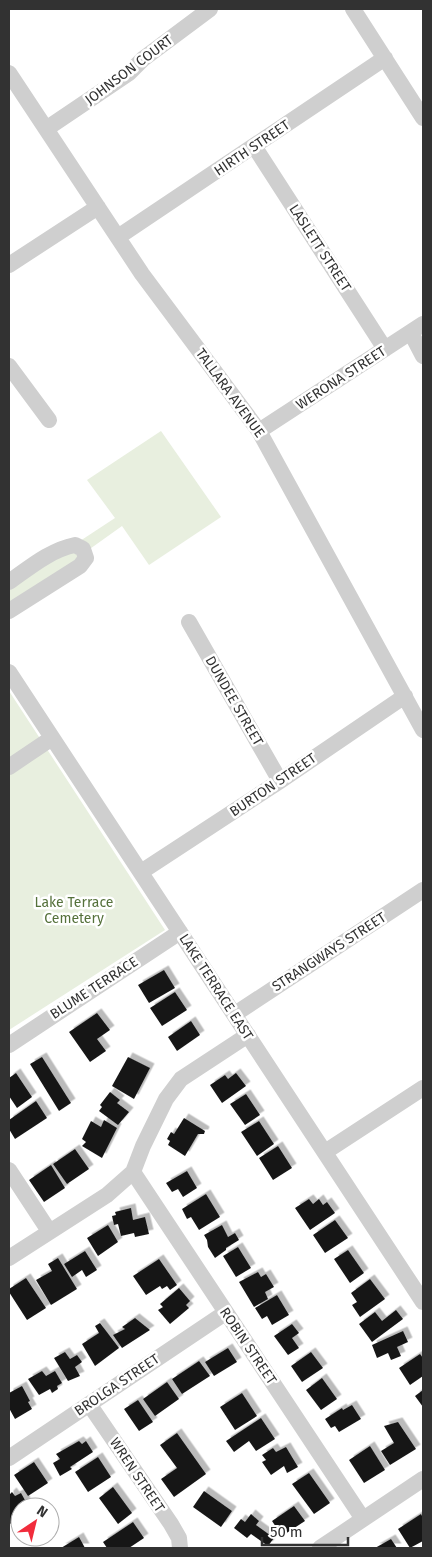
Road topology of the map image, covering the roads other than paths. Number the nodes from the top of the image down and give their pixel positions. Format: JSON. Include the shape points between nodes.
{"nodes":[{"id":1,"x":210,"y":9,"type":"edge"},
{"id":2,"x":353,"y":9,"type":"edge"},
{"id":3,"x":385,"y":58,"type":"junction"},
{"id":4,"x":9,"y":73,"type":"edge"},
{"id":5,"x":423,"y":116,"type":"edge"},
{"id":6,"x":46,"y":129,"type":"junction"},
{"id":7,"x":254,"y":146,"type":"junction"},
{"id":8,"x":98,"y":207,"type":"junction"},
{"id":9,"x":118,"y":237,"type":"junction"},
{"id":10,"x":9,"y":264,"type":"edge"},
{"id":11,"x":417,"y":328,"type":"edge"},
{"id":12,"x":385,"y":349,"type":"junction"},
{"id":13,"x":423,"y":356,"type":"edge"},
{"id":14,"x":9,"y":366,"type":"edge"},
{"id":15,"x":49,"y":420,"type":"dead end"},
{"id":16,"x":259,"y":431,"type":"junction"},
{"id":17,"x":9,"y":582,"type":"edge"},
{"id":18,"x":9,"y":611,"type":"edge"},
{"id":19,"x":188,"y":622,"type":"dead end"},
{"id":20,"x":9,"y":672,"type":"edge"},
{"id":21,"x":405,"y":696,"type":"junction"},
{"id":22,"x":423,"y":730,"type":"edge"},
{"id":23,"x":52,"y":738,"type":"junction"},
{"id":24,"x":9,"y":767,"type":"edge"},
{"id":25,"x":280,"y":781,"type":"junction"},
{"id":26,"x":141,"y":872,"type":"junction"},
{"id":27,"x":423,"y":890,"type":"edge"},
{"id":28,"x":180,"y":932,"type":"junction"},
{"id":29,"x":235,"y":1014,"type":"junction"},
{"id":30,"x":248,"y":1035,"type":"junction"},
{"id":31,"x":9,"y":1045,"type":"edge"},
{"id":32,"x":423,"y":1088,"type":"edge"},
{"id":33,"x":325,"y":1152,"type":"junction"},
{"id":34,"x":9,"y":1170,"type":"edge"},
{"id":35,"x":133,"y":1172,"type":"junction"},
{"id":36,"x":49,"y":1231,"type":"junction"},
{"id":37,"x":9,"y":1258,"type":"edge"},
{"id":38,"x":420,"y":1292,"type":"edge"},
{"id":39,"x":226,"y":1313,"type":"junction"},
{"id":40,"x":88,"y":1404,"type":"junction"},
{"id":41,"x":9,"y":1458,"type":"edge"},
{"id":42,"x":423,"y":1479,"type":"edge"},
{"id":43,"x":363,"y":1519,"type":"junction"},
{"id":44,"x":180,"y":1548,"type":"edge"},
{"id":45,"x":320,"y":1548,"type":"edge"}],
"edges":[{"from":1,"to":6,"type":"street","name":"JOHNSON COURT","via":[[129,73]]},
{"from":2,"to":3,"type":"street"},
{"from":3,"to":5,"type":"street"},
{"from":3,"to":7,"type":"street","name":"HIRTH STREET"},
{"from":4,"to":6,"type":"street","name":"TALLARA AVENUE"},
{"from":6,"to":8,"type":"street","name":"TALLARA AVENUE"},
{"from":7,"to":9,"type":"street","name":"HIRTH STREET"},
{"from":7,"to":12,"type":"street","name":"LASLETT STREET"},
{"from":8,"to":9,"type":"street","name":"TALLARA AVENUE"},
{"from":8,"to":10,"type":"street"},
{"from":9,"to":16,"type":"street","name":"TALLARA AVENUE"},
{"from":11,"to":12,"type":"street","name":"WERONA STREET"},
{"from":11,"to":13,"type":"street"},
{"from":12,"to":16,"type":"street","name":"WERONA STREET"},
{"from":14,"to":15,"type":"street"},
{"from":16,"to":21,"type":"street","name":"TALLARA AVENUE"},
{"from":17,"to":18,"type":"street","via":[[65,547],[75,545],[83,550],[86,558],[80,566]]},
{"from":19,"to":25,"type":"street","name":"DUNDEE STREET"},
{"from":20,"to":23,"type":"street","name":"LAKE TERRACE EAST"},
{"from":21,"to":22,"type":"street","name":"TALLARA AVENUE"},
{"from":21,"to":25,"type":"street","name":"BURTON STREET"},
{"from":23,"to":24,"type":"street"},
{"from":23,"to":26,"type":"street","name":"LAKE TERRACE EAST"},
{"from":25,"to":26,"type":"street","name":"BURTON STREET"},
{"from":26,"to":28,"type":"street","name":"LAKE TERRACE EAST"},
{"from":27,"to":29,"type":"street","name":"STRANGWAYS STREET"},
{"from":28,"to":29,"type":"street","name":"LAKE TERRACE EAST"},
{"from":28,"to":31,"type":"street","name":"BLUME TERRACE"},
{"from":29,"to":30,"type":"street","name":"LAKE TERRACE EAST"},
{"from":30,"to":33,"type":"street","name":"LAKE TERRACE EAST"},
{"from":30,"to":35,"type":"street","via":[[181,1079],[166,1099]]},
{"from":32,"to":33,"type":"street"},
{"from":33,"to":38,"type":"street","name":"LAKE TERRACE EAST"},
{"from":34,"to":36,"type":"street"},
{"from":35,"to":36,"type":"street","via":[[107,1195]]},
{"from":35,"to":39,"type":"street","name":"ROBIN STREET"},
{"from":36,"to":37,"type":"street"},
{"from":39,"to":40,"type":"street","name":"BROLGA STREET"},
{"from":39,"to":43,"type":"street","name":"ROBIN STREET"},
{"from":40,"to":41,"type":"street","name":"BROLGA STREET"},
{"from":40,"to":44,"type":"street","name":"WREN STREET","via":[[171,1524]]},
{"from":42,"to":43,"type":"street"},
{"from":43,"to":45,"type":"street"}]}
